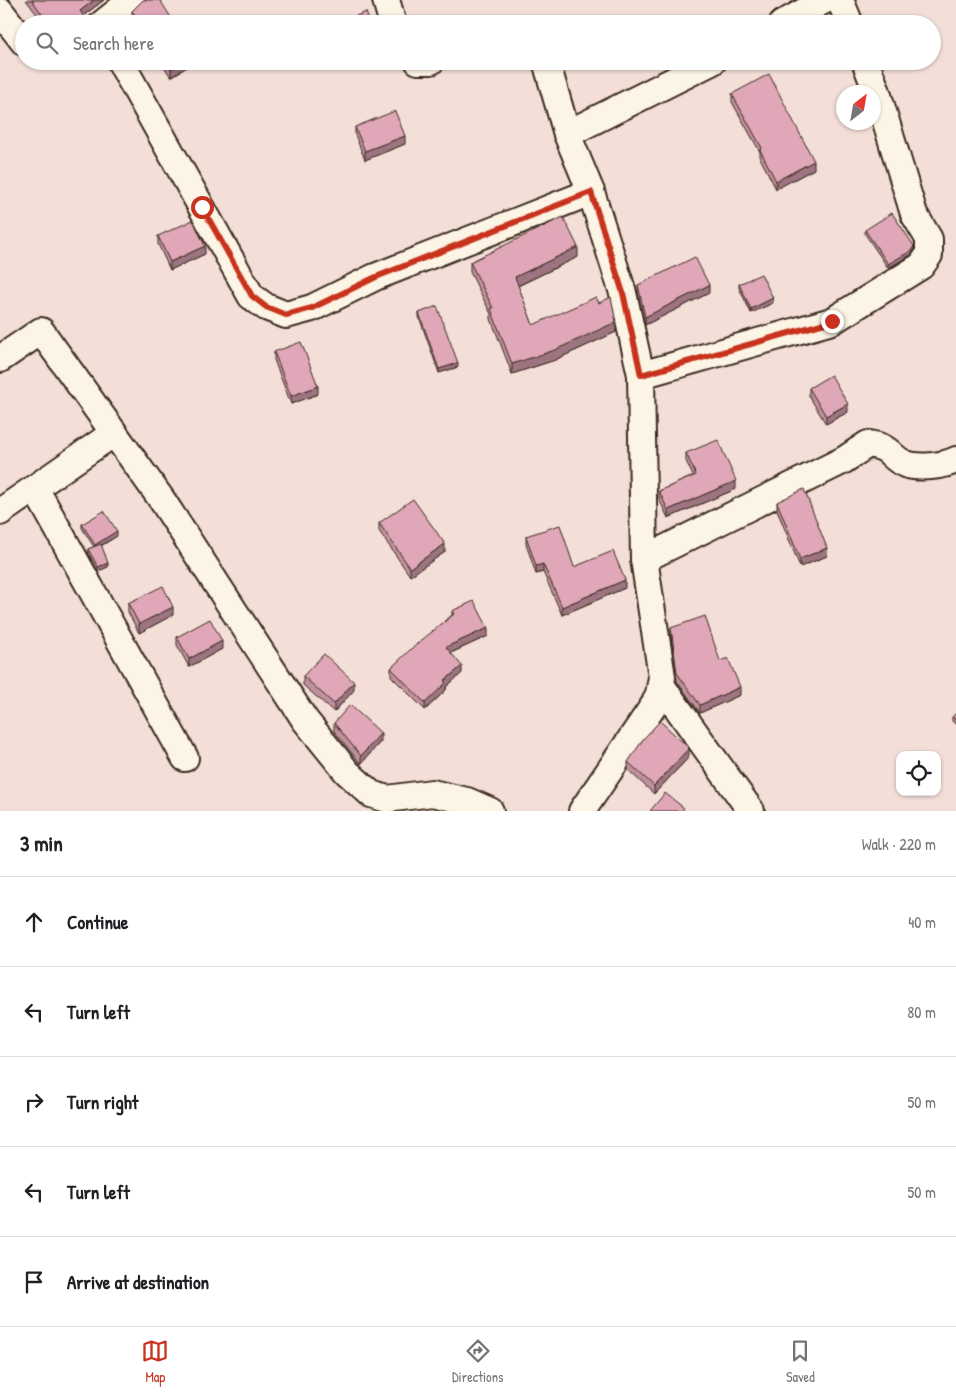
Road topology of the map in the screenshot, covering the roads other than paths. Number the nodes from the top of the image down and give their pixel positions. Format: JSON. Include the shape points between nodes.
{"nodes":[{"id":1,"x":132,"y":0,"type":"edge"},
{"id":2,"x":386,"y":0,"type":"edge"},
{"id":3,"x":825,"y":0,"type":"edge"},
{"id":4,"x":840,"y":0,"type":"edge"},
{"id":5,"x":0,"y":11,"type":"edge"},
{"id":6,"x":113,"y":15,"type":"edge"},
{"id":7,"x":390,"y":15,"type":"edge"},
{"id":8,"x":798,"y":15,"type":"edge"},
{"id":9,"x":846,"y":15,"type":"edge"},
{"id":10,"x":15,"y":30,"type":"edge"},
{"id":11,"x":125,"y":70,"type":"edge"},
{"id":12,"x":549,"y":70,"type":"edge"},
{"id":13,"x":694,"y":70,"type":"edge"},
{"id":14,"x":868,"y":70,"type":"edge"},
{"id":15,"x":567,"y":134,"type":"junction"},
{"id":16,"x":591,"y":192,"type":"junction"},
{"id":17,"x":0,"y":360,"type":"edge"},
{"id":18,"x":641,"y":375,"type":"junction"},
{"id":19,"x":114,"y":433,"type":"junction"},
{"id":20,"x":956,"y":460,"type":"edge"},
{"id":21,"x":34,"y":488,"type":"junction"},
{"id":22,"x":0,"y":512,"type":"edge"},
{"id":23,"x":644,"y":559,"type":"junction"},
{"id":24,"x":661,"y":684,"type":"junction"},
{"id":25,"x":185,"y":758,"type":"dead end"},
{"id":26,"x":490,"y":811,"type":"edge"},
{"id":27,"x":582,"y":811,"type":"edge"},
{"id":28,"x":751,"y":811,"type":"edge"}],
"edges":[{"from":1,"to":6,"type":"street"},
{"from":2,"to":7,"type":"street"},
{"from":3,"to":8,"type":"street"},
{"from":4,"to":9,"type":"street"},
{"from":5,"to":10,"type":"street"},
{"from":11,"to":16,"type":"street","via":[[252,296],[266,307],[286,315],[312,308],[376,277]]},
{"from":12,"to":15,"type":"street"},
{"from":13,"to":15,"type":"street"},
{"from":14,"to":18,"type":"street","via":[[914,214],[929,239],[929,255],[921,266],[832,321]]},
{"from":15,"to":16,"type":"street"},
{"from":16,"to":18,"type":"street","via":[[623,293]]},
{"from":17,"to":19,"type":"street","via":[[40,331]]},
{"from":18,"to":23,"type":"street"},
{"from":19,"to":21,"type":"street"},
{"from":19,"to":26,"type":"street","via":[[162,500],[306,720],[347,772],[371,794],[387,799],[432,793],[467,801]]},
{"from":20,"to":23,"type":"street","via":[[925,466],[905,464],[883,446],[868,444],[844,460]]},
{"from":21,"to":22,"type":"street"},
{"from":21,"to":25,"type":"street"},
{"from":23,"to":24,"type":"street"},
{"from":24,"to":27,"type":"street","via":[[654,705]]},
{"from":24,"to":28,"type":"street"}]}
